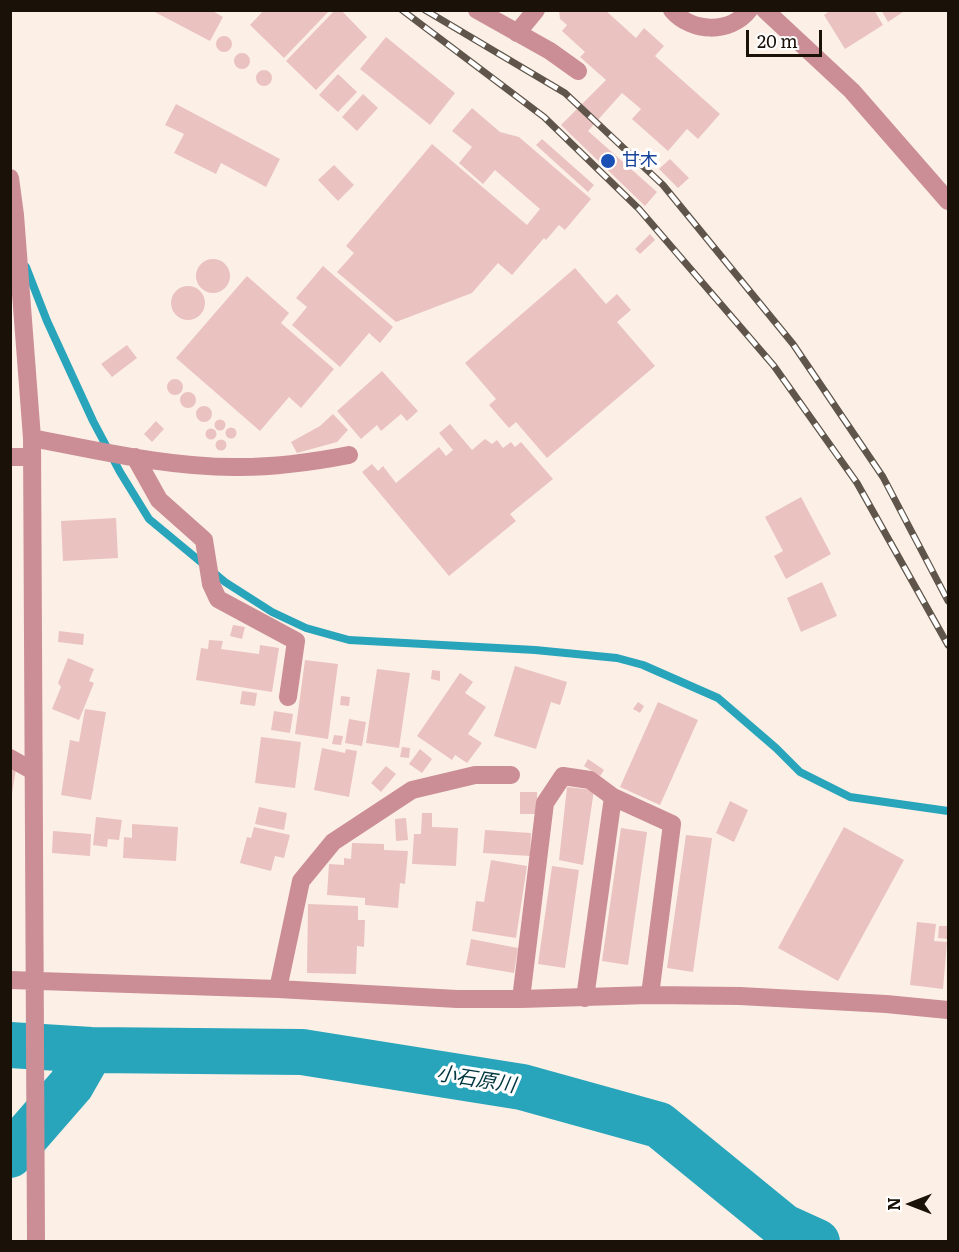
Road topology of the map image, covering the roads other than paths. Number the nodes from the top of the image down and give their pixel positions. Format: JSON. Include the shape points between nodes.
{"nodes":[{"id":1,"x":477,"y":10,"type":"edge"},
{"id":2,"x":536,"y":10,"type":"edge"},
{"id":3,"x":672,"y":10,"type":"edge"},
{"id":4,"x":750,"y":10,"type":"edge"},
{"id":5,"x":765,"y":10,"type":"edge"},
{"id":6,"x":517,"y":33,"type":"junction"},
{"id":7,"x":578,"y":71,"type":"dead end"},
{"id":8,"x":10,"y":178,"type":"edge"},
{"id":9,"x":948,"y":201,"type":"edge"},
{"id":10,"x":32,"y":438,"type":"junction"},
{"id":11,"x":349,"y":455,"type":"dead end"},
{"id":12,"x":10,"y":457,"type":"edge"},
{"id":13,"x":32,"y":457,"type":"junction"},
{"id":14,"x":135,"y":457,"type":"junction"},
{"id":15,"x":288,"y":697,"type":"dead end"},
{"id":16,"x":10,"y":758,"type":"edge"},
{"id":17,"x":33,"y":771,"type":"junction"},
{"id":18,"x":511,"y":775,"type":"dead end"},
{"id":19,"x":613,"y":797,"type":"junction"},
{"id":20,"x":10,"y":980,"type":"edge"},
{"id":21,"x":36,"y":981,"type":"junction"},
{"id":22,"x":278,"y":989,"type":"junction"},
{"id":23,"x":650,"y":995,"type":"junction"},
{"id":24,"x":585,"y":998,"type":"junction"},
{"id":25,"x":521,"y":999,"type":"junction"},
{"id":26,"x":948,"y":1010,"type":"edge"},
{"id":27,"x":36,"y":1242,"type":"edge"}],
"edges":[{"from":1,"to":6,"type":"street"},
{"from":2,"to":6,"type":"street"},
{"from":3,"to":4,"type":"street","via":[[693,26],[711,28],[729,25]]},
{"from":5,"to":9,"type":"street","via":[[852,91]]},
{"from":6,"to":7,"type":"street"},
{"from":8,"to":10,"type":"street"},
{"from":10,"to":13,"type":"street"},
{"from":10,"to":14,"type":"street"},
{"from":11,"to":14,"type":"street","via":[[296,465],[240,467]]},
{"from":12,"to":13,"type":"street"},
{"from":13,"to":17,"type":"street"},
{"from":14,"to":15,"type":"street","via":[[159,500],[204,540],[211,584],[218,599],[296,641]]},
{"from":16,"to":17,"type":"street"},
{"from":17,"to":21,"type":"street"},
{"from":18,"to":22,"type":"street","via":[[475,775],[412,790],[333,842],[301,881]]},
{"from":19,"to":23,"type":"street","via":[[672,824]]},
{"from":19,"to":24,"type":"street"},
{"from":19,"to":25,"type":"street","via":[[590,780],[563,776],[545,803]]},
{"from":20,"to":21,"type":"street"},
{"from":21,"to":22,"type":"street"},
{"from":21,"to":27,"type":"street"},
{"from":22,"to":25,"type":"street"},
{"from":23,"to":24,"type":"street"},
{"from":23,"to":26,"type":"street","via":[[740,996]]},
{"from":24,"to":25,"type":"street"}]}
